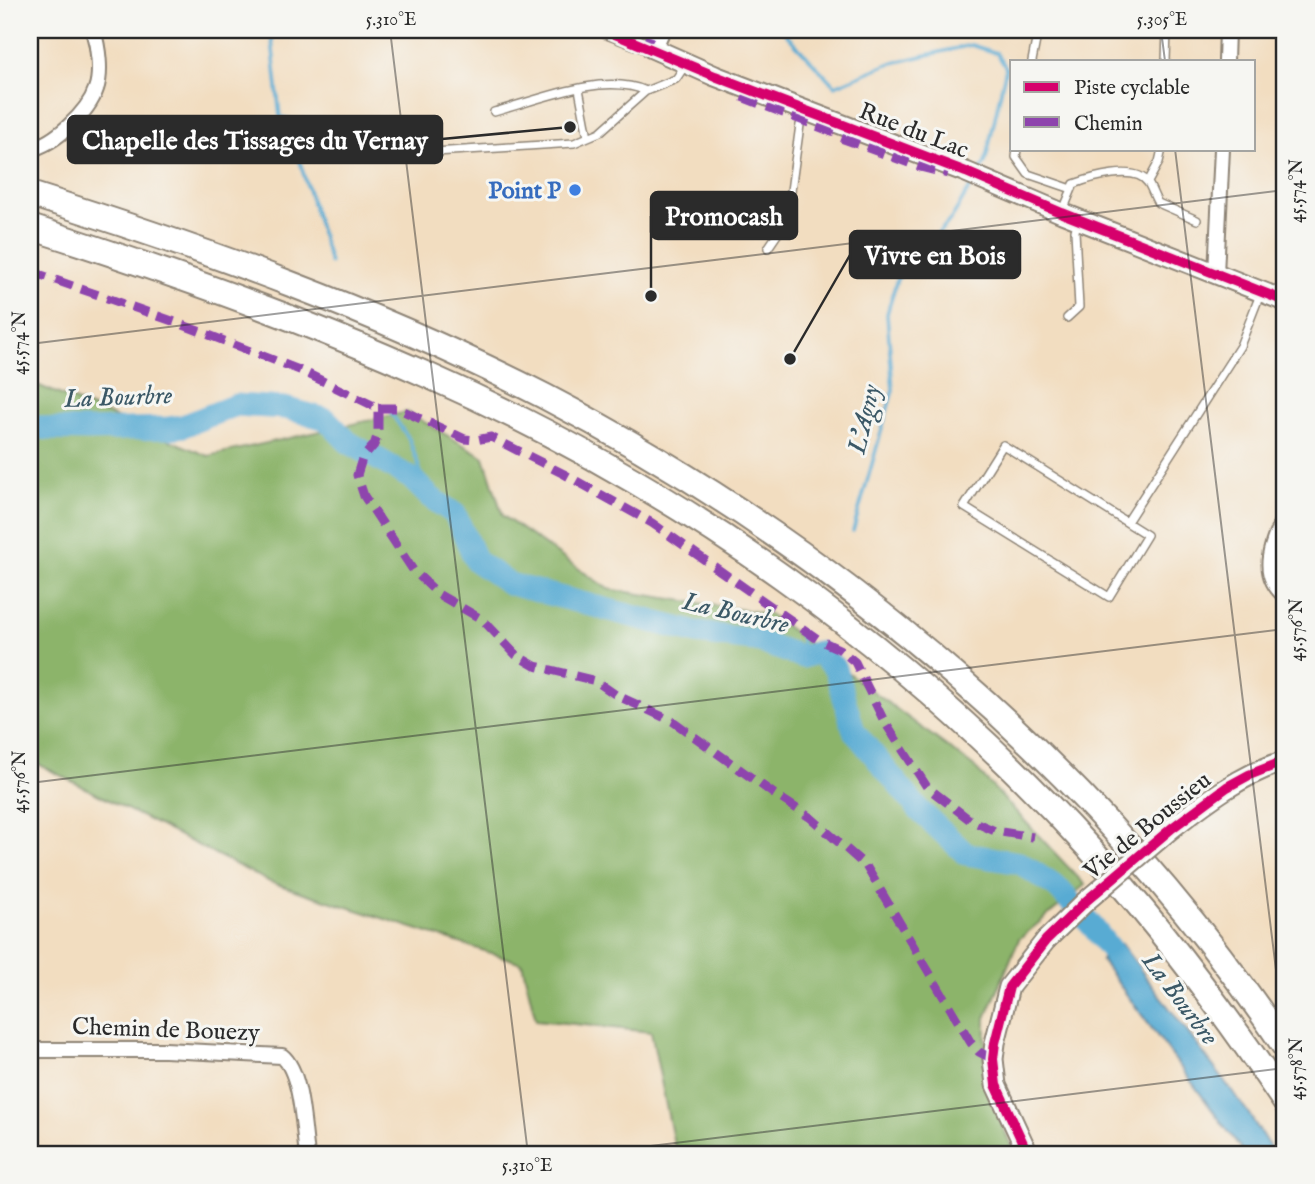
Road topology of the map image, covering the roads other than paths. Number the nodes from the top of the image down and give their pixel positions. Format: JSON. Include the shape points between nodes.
{"nodes":[{"id":1,"x":93,"y":30,"type":"edge"},
{"id":2,"x":605,"y":30,"type":"edge"},
{"id":3,"x":1038,"y":30,"type":"edge"},
{"id":4,"x":1167,"y":30,"type":"edge"},
{"id":5,"x":1227,"y":30,"type":"edge"},
{"id":6,"x":656,"y":39,"type":"edge"},
{"id":7,"x":1032,"y":60,"type":"edge"},
{"id":8,"x":1166,"y":60,"type":"edge"},
{"id":9,"x":1226,"y":60,"type":"edge"},
{"id":10,"x":686,"y":62,"type":"junction"},
{"id":11,"x":579,"y":89,"type":"junction"},
{"id":12,"x":646,"y":92,"type":"junction"},
{"id":13,"x":807,"y":111,"type":"junction"},
{"id":14,"x":494,"y":112,"type":"dead end"},
{"id":15,"x":588,"y":137,"type":"junction"},
{"id":16,"x":30,"y":149,"type":"edge"},
{"id":17,"x":1017,"y":150,"type":"edge"},
{"id":18,"x":1163,"y":150,"type":"edge"},
{"id":19,"x":1222,"y":150,"type":"edge"},
{"id":20,"x":373,"y":156,"type":"dead end"},
{"id":21,"x":1148,"y":182,"type":"junction"},
{"id":22,"x":1072,"y":188,"type":"junction"},
{"id":23,"x":30,"y":194,"type":"edge"},
{"id":24,"x":1070,"y":217,"type":"junction"},
{"id":25,"x":1197,"y":220,"type":"dead end"},
{"id":26,"x":30,"y":227,"type":"edge"},
{"id":27,"x":768,"y":248,"type":"dead end"},
{"id":28,"x":1216,"y":274,"type":"junction"},
{"id":29,"x":1261,"y":292,"type":"junction"},
{"id":30,"x":1285,"y":301,"type":"edge"},
{"id":31,"x":1067,"y":318,"type":"dead end"},
{"id":32,"x":1285,"y":514,"type":"edge"},
{"id":33,"x":1127,"y":522,"type":"junction"},
{"id":34,"x":1285,"y":596,"type":"edge"},
{"id":35,"x":1285,"y":761,"type":"edge"},
{"id":36,"x":1285,"y":1047,"type":"edge"},
{"id":37,"x":30,"y":1050,"type":"edge"},
{"id":38,"x":1285,"y":1102,"type":"edge"},
{"id":39,"x":307,"y":1154,"type":"edge"},
{"id":40,"x":1028,"y":1154,"type":"edge"}],
"edges":[{"from":1,"to":16,"type":"street","via":[[99,49],[97,88],[73,124]]},
{"from":2,"to":6,"type":"street","name":"Rue du Lac"},
{"from":3,"to":7,"type":"lane"},
{"from":4,"to":8,"type":"lane"},
{"from":5,"to":9,"type":"street"},
{"from":6,"to":10,"type":"street","name":"Rue du Lac"},
{"from":10,"to":12,"type":"lane","via":[[676,79]]},
{"from":10,"to":13,"type":"street","name":"Rue du Lac"},
{"from":11,"to":12,"type":"lane","via":[[634,86]]},
{"from":11,"to":14,"type":"lane"},
{"from":11,"to":15,"type":"lane"},
{"from":12,"to":15,"type":"lane"},
{"from":13,"to":24,"type":"street","name":"Rue du Lac"},
{"from":13,"to":27,"type":"lane","via":[[800,125],[787,220]]},
{"from":15,"to":20,"type":"lane","via":[[574,142]]},
{"from":17,"to":22,"type":"lane","via":[[1016,157],[1028,174]]},
{"from":18,"to":21,"type":"lane"},
{"from":19,"to":28,"type":"street"},
{"from":21,"to":22,"type":"lane","via":[[1124,173],[1098,176]]},
{"from":21,"to":25,"type":"lane","via":[[1157,203]]},
{"from":22,"to":24,"type":"lane"},
{"from":23,"to":36,"type":"highway","via":[[172,240],[444,348],[639,449],[759,523],[920,644],[1041,754],[1187,915]]},
{"from":24,"to":28,"type":"street","name":"Rue du Lac"},
{"from":24,"to":31,"type":"lane","via":[[1075,231],[1079,307]]},
{"from":26,"to":38,"type":"highway","via":[[219,290],[431,377],[636,482],[793,584],[952,712],[1026,781],[1201,981]]},
{"from":28,"to":29,"type":"street","name":"Rue du Lac"},
{"from":29,"to":30,"type":"street","name":"Rue du Lac"},
{"from":29,"to":33,"type":"lane","via":[[1240,346]]},
{"from":32,"to":34,"type":"street","via":[[1269,555],[1274,586]]},
{"from":33,"to":33,"type":"lane","via":[[1147,535],[1109,597],[964,507],[1003,445]]},
{"from":35,"to":40,"type":"street","name":"Vie de Boussieu","bridge":true,"via":[[1227,787],[1172,828],[1046,940],[1009,987],[993,1059],[996,1084]]},
{"from":37,"to":39,"type":"street","name":"Chemin de Bouezy","via":[[282,1056],[295,1079]]}]}
